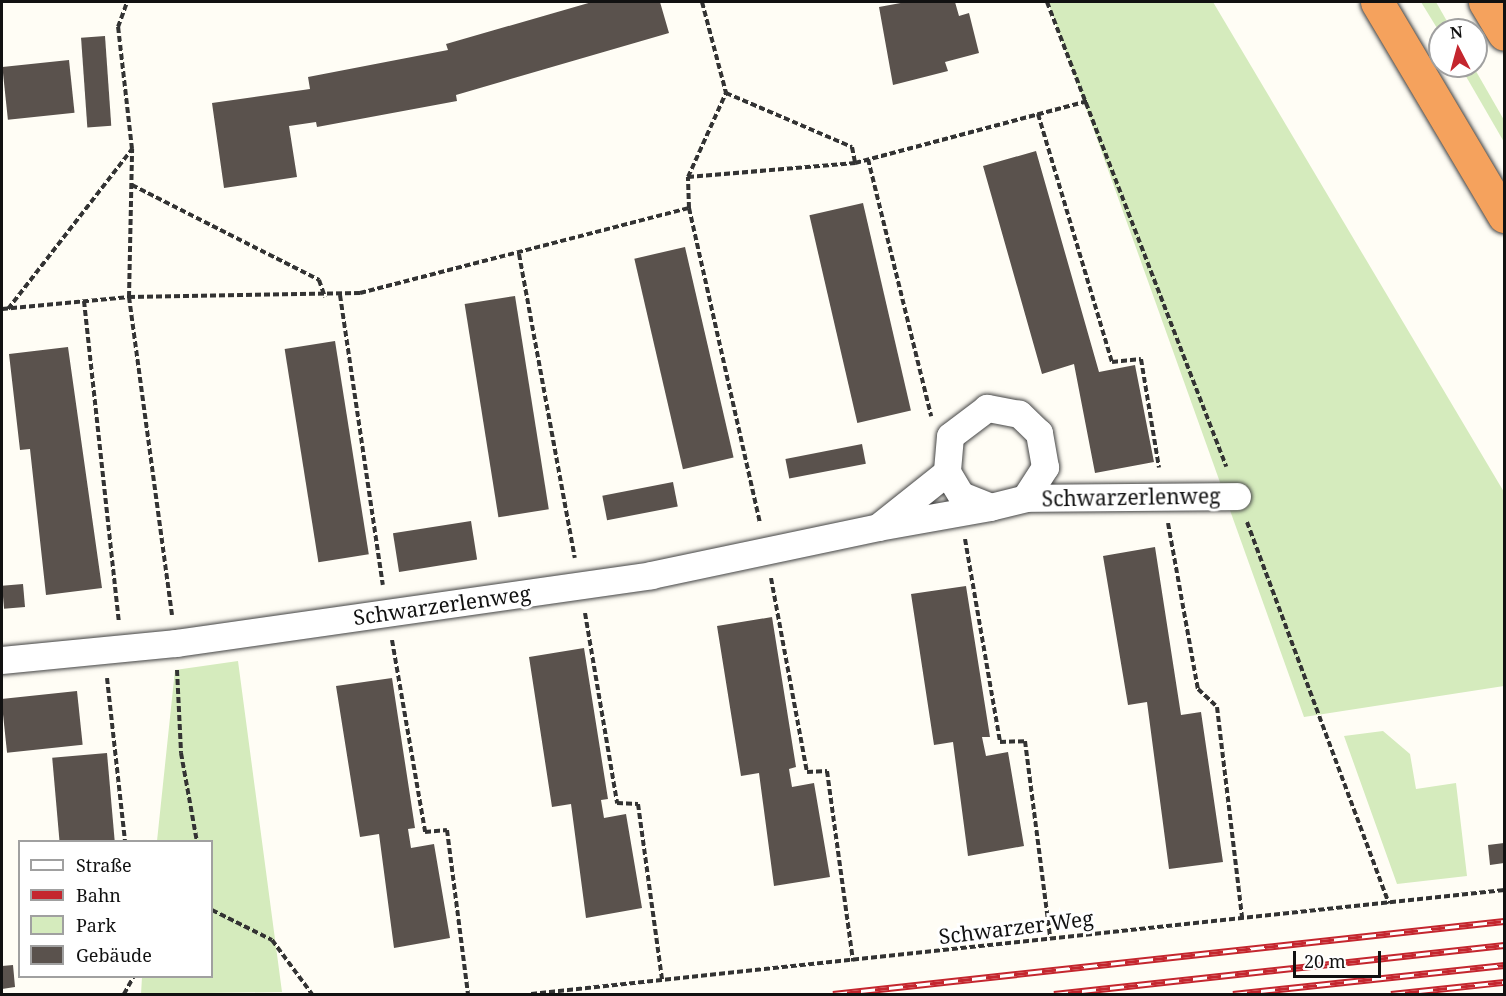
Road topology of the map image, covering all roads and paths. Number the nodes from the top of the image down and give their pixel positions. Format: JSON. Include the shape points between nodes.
{"nodes":[{"id":1,"x":127,"y":2,"type":"edge"},
{"id":2,"x":702,"y":2,"type":"edge"},
{"id":3,"x":1047,"y":2,"type":"edge"},
{"id":4,"x":1377,"y":2,"type":"edge"},
{"id":5,"x":1485,"y":2,"type":"edge"},
{"id":6,"x":1504,"y":34,"type":"edge"},
{"id":7,"x":726,"y":93,"type":"junction"},
{"id":8,"x":1038,"y":114,"type":"junction"},
{"id":9,"x":132,"y":148,"type":"junction"},
{"id":10,"x":868,"y":159,"type":"junction"},
{"id":11,"x":855,"y":163,"type":"junction"},
{"id":12,"x":688,"y":177,"type":"junction"},
{"id":13,"x":132,"y":185,"type":"junction"},
{"id":14,"x":689,"y":208,"type":"junction"},
{"id":15,"x":1504,"y":216,"type":"edge"},
{"id":16,"x":519,"y":254,"type":"junction"},
{"id":17,"x":340,"y":295,"type":"junction"},
{"id":18,"x":129,"y":297,"type":"junction"},
{"id":19,"x":325,"y":297,"type":"junction"},
{"id":20,"x":84,"y":301,"type":"junction"},
{"id":21,"x":2,"y":309,"type":"edge"},
{"id":22,"x":8,"y":309,"type":"junction"},
{"id":23,"x":950,"y":436,"type":"junction"},
{"id":24,"x":947,"y":472,"type":"junction"},
{"id":25,"x":1163,"y":494,"type":"junction"},
{"id":26,"x":1237,"y":496,"type":"dead end"},
{"id":27,"x":1025,"y":498,"type":"junction"},
{"id":28,"x":990,"y":507,"type":"junction"},
{"id":29,"x":961,"y":512,"type":"junction"},
{"id":30,"x":878,"y":526,"type":"junction"},
{"id":31,"x":766,"y":551,"type":"junction"},
{"id":32,"x":581,"y":586,"type":"junction"},
{"id":33,"x":387,"y":613,"type":"junction"},
{"id":34,"x":176,"y":643,"type":"junction"},
{"id":35,"x":113,"y":649,"type":"junction"},
{"id":36,"x":2,"y":660,"type":"edge"},
{"id":37,"x":125,"y":840,"type":"edge"},
{"id":38,"x":197,"y":840,"type":"edge"},
{"id":39,"x":1504,"y":890,"type":"edge"},
{"id":40,"x":213,"y":910,"type":"edge"},
{"id":41,"x":1242,"y":917,"type":"junction"},
{"id":42,"x":1050,"y":937,"type":"junction"},
{"id":43,"x":854,"y":961,"type":"junction"},
{"id":44,"x":133,"y":978,"type":"edge"},
{"id":45,"x":662,"y":980,"type":"junction"},
{"id":46,"x":124,"y":994,"type":"edge"},
{"id":47,"x":312,"y":994,"type":"edge"},
{"id":48,"x":468,"y":994,"type":"edge"},
{"id":49,"x":531,"y":994,"type":"edge"}],
"edges":[{"from":1,"to":9,"type":"path","via":[[117,27]]},
{"from":2,"to":7,"type":"path"},
{"from":3,"to":8,"type":"path","via":[[1088,101]]},
{"from":4,"to":15,"type":"highway"},
{"from":5,"to":6,"type":"highway"},
{"from":7,"to":11,"type":"path","via":[[852,147]]},
{"from":7,"to":12,"type":"path"},
{"from":8,"to":10,"type":"path"},
{"from":8,"to":25,"type":"path","via":[[1112,362],[1141,359]]},
{"from":9,"to":13,"type":"path"},
{"from":9,"to":22,"type":"path"},
{"from":10,"to":11,"type":"path"},
{"from":10,"to":23,"type":"path","via":[[930,415]]},
{"from":11,"to":12,"type":"path"},
{"from":12,"to":14,"type":"path"},
{"from":13,"to":18,"type":"path"},
{"from":13,"to":19,"type":"path","via":[[319,280]]},
{"from":14,"to":16,"type":"path"},
{"from":14,"to":31,"type":"path"},
{"from":16,"to":17,"type":"path"},
{"from":16,"to":32,"type":"path"},
{"from":17,"to":19,"type":"path"},
{"from":17,"to":33,"type":"path"},
{"from":18,"to":19,"type":"path"},
{"from":18,"to":20,"type":"path"},
{"from":18,"to":34,"type":"path"},
{"from":20,"to":22,"type":"path"},
{"from":20,"to":35,"type":"path"},
{"from":21,"to":22,"type":"path"},
{"from":23,"to":24,"type":"street"},
{"from":23,"to":27,"type":"street","name":"Schwarzerlenweg","via":[[987,408],[1019,414],[1039,433],[1045,468]]},
{"from":24,"to":28,"type":"street","via":[[961,495]]},
{"from":24,"to":30,"type":"street","name":"Schwarzerlenweg"},
{"from":25,"to":26,"type":"street","name":"Schwarzerlenweg"},
{"from":25,"to":27,"type":"street","name":"Schwarzerlenweg"},
{"from":25,"to":41,"type":"path","via":[[1198,689],[1217,707]]},
{"from":27,"to":28,"type":"street","name":"Schwarzerlenweg"},
{"from":28,"to":29,"type":"street","name":"Schwarzerlenweg"},
{"from":29,"to":30,"type":"street","name":"Schwarzerlenweg"},
{"from":29,"to":42,"type":"path","via":[[1000,742],[1025,741]]},
{"from":30,"to":31,"type":"street","name":"Schwarzerlenweg"},
{"from":31,"to":32,"type":"street","name":"Schwarzerlenweg"},
{"from":31,"to":43,"type":"path","via":[[807,772],[827,771]]},
{"from":32,"to":33,"type":"street","name":"Schwarzerlenweg"},
{"from":32,"to":45,"type":"path","via":[[616,803],[638,804]]},
{"from":33,"to":34,"type":"street","name":"Schwarzerlenweg"},
{"from":33,"to":48,"type":"path","via":[[425,832],[447,830]]},
{"from":34,"to":35,"type":"street","name":"Schwarzerlenweg"},
{"from":34,"to":38,"type":"path","via":[[181,753]]},
{"from":35,"to":36,"type":"street","name":"Schwarzerlenweg"},
{"from":35,"to":37,"type":"path"},
{"from":39,"to":41,"type":"path","name":"Schwarzer Weg"},
{"from":40,"to":47,"type":"path","via":[[272,940]]},
{"from":41,"to":42,"type":"path","name":"Schwarzer Weg"},
{"from":42,"to":43,"type":"path","name":"Schwarzer Weg"},
{"from":43,"to":45,"type":"path","name":"Schwarzer Weg"},
{"from":44,"to":46,"type":"path"},
{"from":45,"to":49,"type":"path","name":"Schwarzer Weg"}]}
